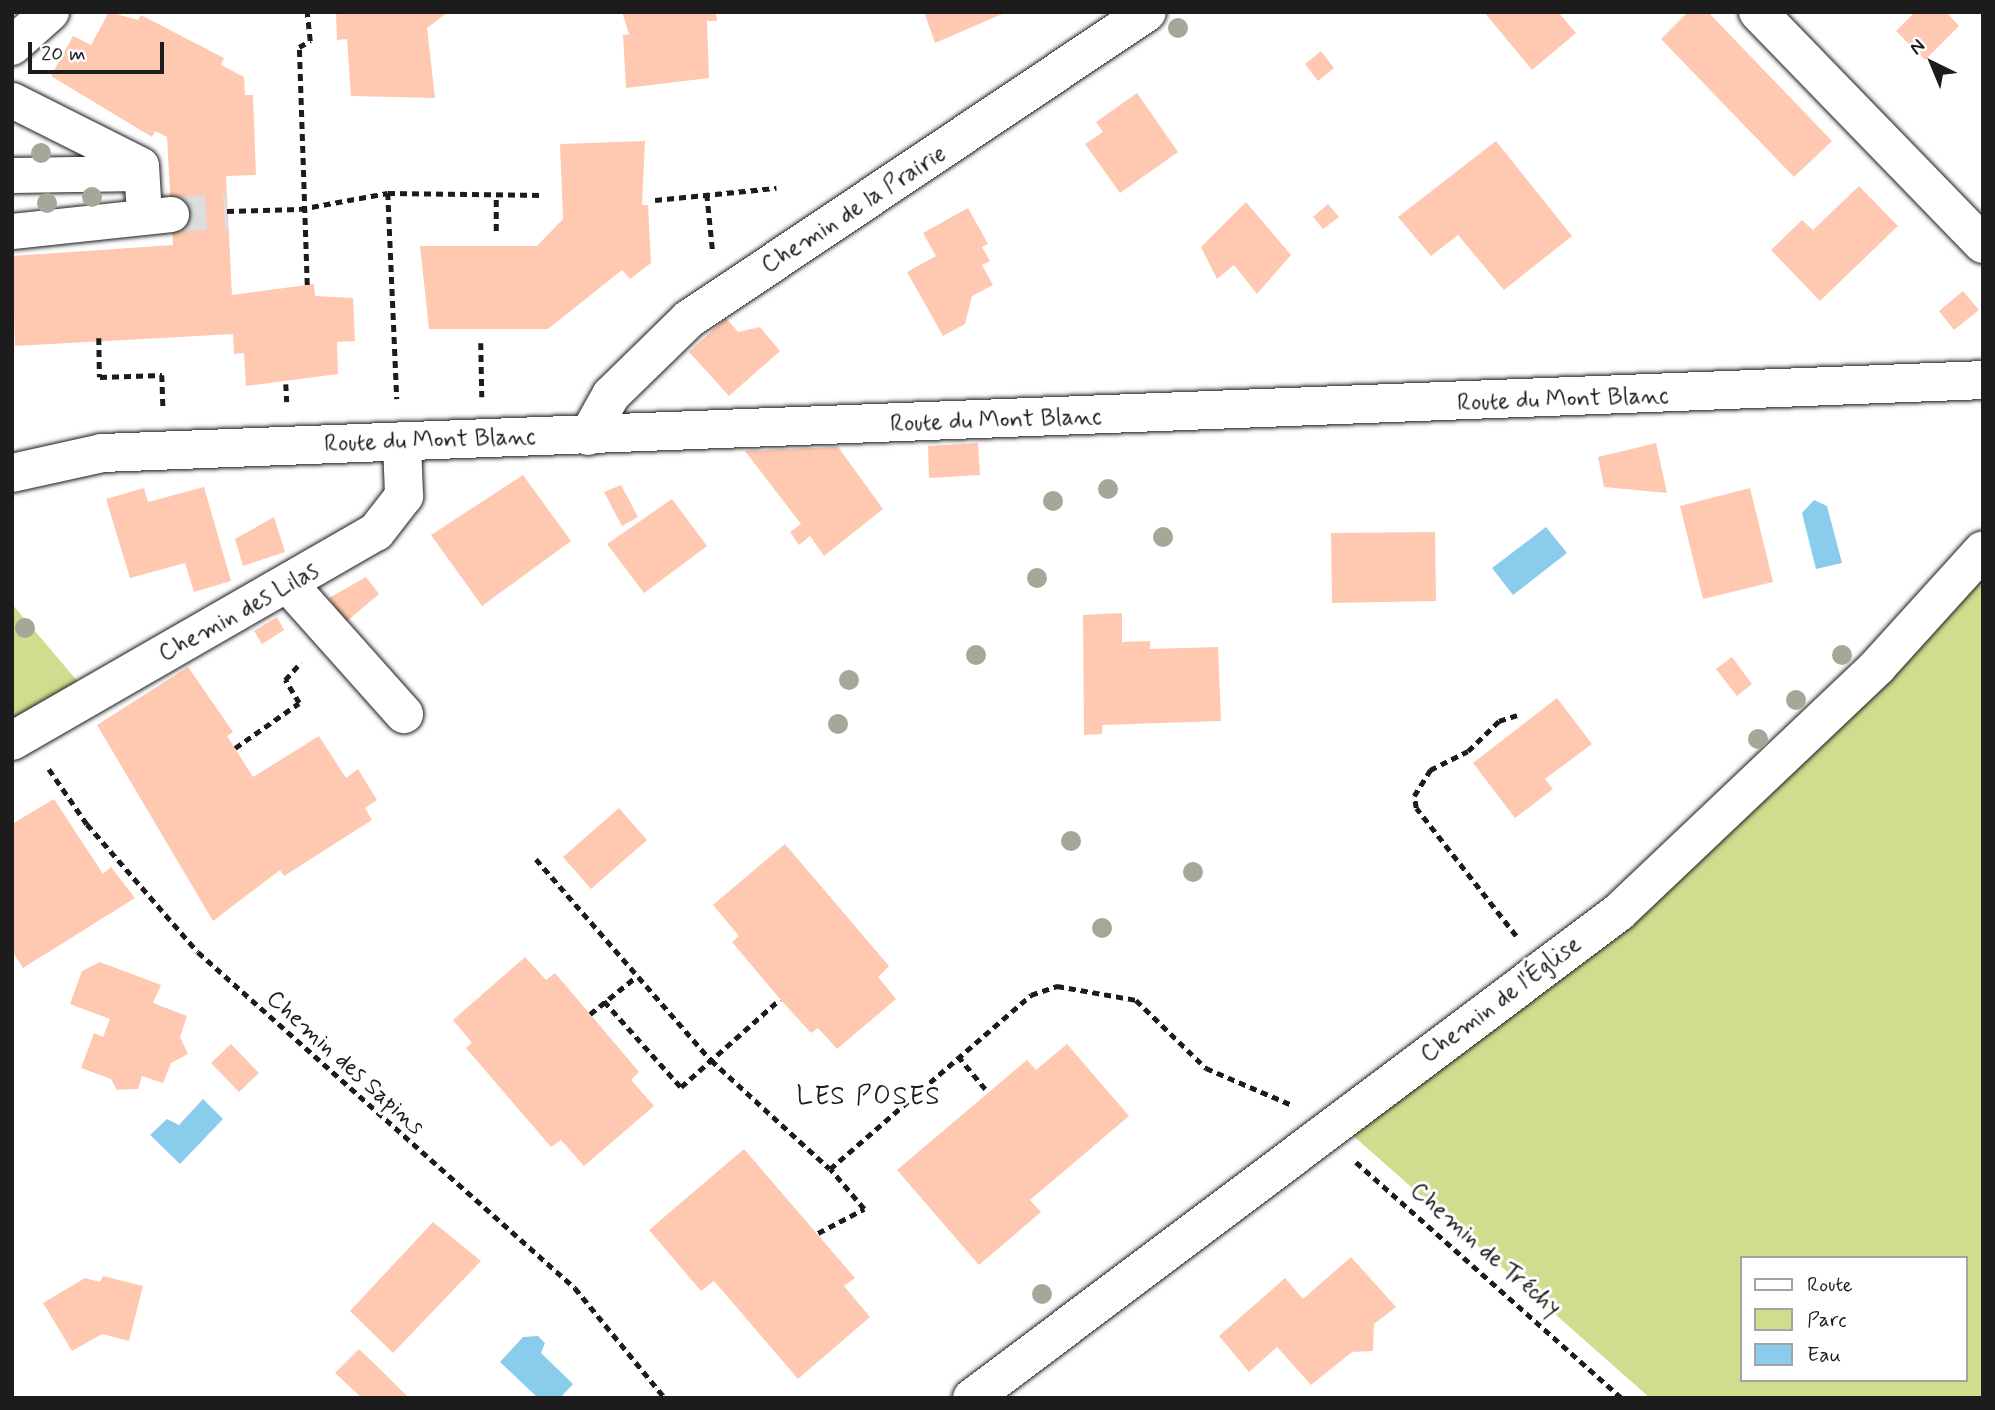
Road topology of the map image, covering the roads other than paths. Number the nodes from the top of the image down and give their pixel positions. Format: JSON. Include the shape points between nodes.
{"nodes":[{"id":1,"x":50,"y":12,"type":"edge"},
{"id":2,"x":1147,"y":12,"type":"edge"},
{"id":3,"x":1758,"y":12,"type":"edge"},
{"id":4,"x":1101,"y":28,"type":"edge"},
{"id":5,"x":12,"y":46,"type":"edge"},
{"id":6,"x":12,"y":100,"type":"edge"},
{"id":7,"x":141,"y":173,"type":"junction"},
{"id":8,"x":12,"y":175,"type":"edge"},
{"id":9,"x":12,"y":231,"type":"edge"},
{"id":10,"x":1983,"y":244,"type":"edge"},
{"id":11,"x":1983,"y":380,"type":"edge"},
{"id":12,"x":588,"y":436,"type":"junction"},
{"id":13,"x":402,"y":441,"type":"junction"},
{"id":14,"x":12,"y":473,"type":"edge"},
{"id":15,"x":1983,"y":550,"type":"edge"},
{"id":16,"x":289,"y":585,"type":"junction"},
{"id":17,"x":404,"y":714,"type":"dead end"},
{"id":18,"x":19,"y":738,"type":"edge"},
{"id":19,"x":972,"y":1398,"type":"edge"}],
"edges":[{"from":1,"to":5,"type":"street"},
{"from":2,"to":4,"type":"street","name":"Chemin de la Prairie"},
{"from":3,"to":10,"type":"street"},
{"from":4,"to":12,"type":"street","name":"Chemin de la Prairie","via":[[689,319],[611,395]]},
{"from":6,"to":7,"type":"street","via":[[141,165]]},
{"from":7,"to":8,"type":"street"},
{"from":7,"to":9,"type":"street","via":[[158,215]]},
{"from":11,"to":12,"type":"street","name":"Route du Mont Blanc"},
{"from":12,"to":13,"type":"street","name":"Route du Mont Blanc"},
{"from":13,"to":14,"type":"street","name":"Route du Mont Blanc","via":[[102,453]]},
{"from":13,"to":16,"type":"street","name":"Chemin des Lilas","via":[[404,496],[394,515],[347,554]]},
{"from":15,"to":19,"type":"street","name":"Chemin de l'Église","via":[[1878,666],[1619,912],[1320,1133],[1156,1265]]},
{"from":16,"to":17,"type":"street"},
{"from":16,"to":18,"type":"street","name":"Chemin des Lilas"}]}
